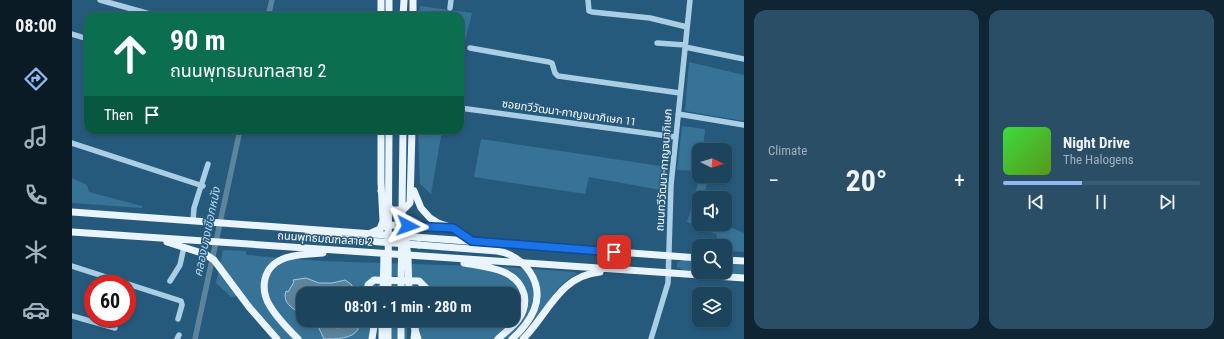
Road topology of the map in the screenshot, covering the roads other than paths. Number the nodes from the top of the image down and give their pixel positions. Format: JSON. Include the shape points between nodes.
{"nodes":[{"id":1,"x":100,"y":0,"type":"edge"},
{"id":2,"x":381,"y":0,"type":"edge"},
{"id":3,"x":389,"y":0,"type":"edge"},
{"id":4,"x":404,"y":0,"type":"edge"},
{"id":5,"x":413,"y":0,"type":"edge"},
{"id":6,"x":451,"y":0,"type":"edge"},
{"id":7,"x":588,"y":0,"type":"edge"},
{"id":8,"x":690,"y":0,"type":"edge"},
{"id":9,"x":450,"y":8,"type":"dead end"},
{"id":10,"x":143,"y":12,"type":"edge"},
{"id":11,"x":381,"y":12,"type":"edge"},
{"id":12,"x":389,"y":12,"type":"edge"},
{"id":13,"x":403,"y":12,"type":"edge"},
{"id":14,"x":413,"y":12,"type":"edge"},
{"id":15,"x":687,"y":27,"type":"junction"},
{"id":16,"x":72,"y":34,"type":"edge"},
{"id":17,"x":84,"y":38,"type":"edge"},
{"id":18,"x":657,"y":43,"type":"dead end"},
{"id":19,"x":685,"y":46,"type":"junction"},
{"id":20,"x":470,"y":48,"type":"dead end"},
{"id":21,"x":744,"y":59,"type":"edge"},
{"id":22,"x":680,"y":93,"type":"junction"},
{"id":23,"x":464,"y":109,"type":"edge"},
{"id":24,"x":678,"y":114,"type":"junction"},
{"id":25,"x":744,"y":125,"type":"edge"},
{"id":26,"x":381,"y":134,"type":"edge"},
{"id":27,"x":389,"y":134,"type":"edge"},
{"id":28,"x":402,"y":134,"type":"edge"},
{"id":29,"x":412,"y":134,"type":"edge"},
{"id":30,"x":675,"y":137,"type":"junction"},
{"id":31,"x":72,"y":143,"type":"edge"},
{"id":32,"x":208,"y":164,"type":"dead end"},
{"id":33,"x":412,"y":173,"type":"junction"},
{"id":34,"x":203,"y":186,"type":"junction"},
{"id":35,"x":381,"y":191,"type":"junction"},
{"id":36,"x":72,"y":212,"type":"edge"},
{"id":37,"x":402,"y":218,"type":"junction"},
{"id":38,"x":193,"y":221,"type":"junction"},
{"id":39,"x":284,"y":228,"type":"junction"},
{"id":40,"x":381,"y":228,"type":"junction"},
{"id":41,"x":453,"y":228,"type":"junction"},
{"id":42,"x":72,"y":232,"type":"edge"},
{"id":43,"x":388,"y":233,"type":"junction"},
{"id":44,"x":369,"y":234,"type":"junction"},
{"id":45,"x":155,"y":238,"type":"junction"},
{"id":46,"x":472,"y":241,"type":"junction"},
{"id":47,"x":184,"y":247,"type":"junction"},
{"id":48,"x":355,"y":252,"type":"junction"},
{"id":49,"x":668,"y":256,"type":"junction"},
{"id":50,"x":440,"y":257,"type":"junction"},
{"id":51,"x":692,"y":258,"type":"edge"},
{"id":52,"x":732,"y":261,"type":"edge"},
{"id":53,"x":744,"y":262,"type":"edge"},
{"id":54,"x":72,"y":266,"type":"edge"},
{"id":55,"x":630,"y":271,"type":"junction"},
{"id":56,"x":668,"y":273,"type":"junction"},
{"id":57,"x":383,"y":274,"type":"junction"},
{"id":58,"x":744,"y":278,"type":"edge"},
{"id":59,"x":170,"y":281,"type":"dead end"},
{"id":60,"x":368,"y":287,"type":"edge"},
{"id":61,"x":381,"y":287,"type":"edge"},
{"id":62,"x":383,"y":287,"type":"edge"},
{"id":63,"x":388,"y":287,"type":"edge"},
{"id":64,"x":402,"y":287,"type":"edge"},
{"id":65,"x":409,"y":287,"type":"edge"},
{"id":66,"x":425,"y":287,"type":"edge"},
{"id":67,"x":72,"y":316,"type":"edge"},
{"id":68,"x":178,"y":319,"type":"dead end"},
{"id":69,"x":375,"y":327,"type":"edge"},
{"id":70,"x":376,"y":327,"type":"edge"},
{"id":71,"x":382,"y":327,"type":"edge"},
{"id":72,"x":388,"y":327,"type":"edge"},
{"id":73,"x":401,"y":327,"type":"edge"},
{"id":74,"x":414,"y":327,"type":"edge"},
{"id":75,"x":415,"y":327,"type":"edge"},
{"id":76,"x":115,"y":328,"type":"dead end"},
{"id":77,"x":277,"y":339,"type":"edge"},
{"id":78,"x":298,"y":339,"type":"edge"},
{"id":79,"x":372,"y":339,"type":"edge"},
{"id":80,"x":377,"y":339,"type":"edge"},
{"id":81,"x":382,"y":339,"type":"edge"},
{"id":82,"x":388,"y":339,"type":"edge"},
{"id":83,"x":402,"y":339,"type":"edge"},
{"id":84,"x":414,"y":339,"type":"edge"},
{"id":85,"x":418,"y":339,"type":"edge"},
{"id":86,"x":498,"y":339,"type":"edge"},
{"id":87,"x":512,"y":339,"type":"edge"},
{"id":88,"x":523,"y":339,"type":"edge"},
{"id":89,"x":651,"y":339,"type":"edge"}],
"edges":[{"from":1,"to":10,"type":"street"},
{"from":2,"to":11,"type":"main road"},
{"from":3,"to":12,"type":"main road"},
{"from":4,"to":13,"type":"main road"},
{"from":5,"to":14,"type":"main road"},
{"from":6,"to":9,"type":"street"},
{"from":7,"to":15,"type":"street","via":[[589,11],[592,12],[650,18]]},
{"from":8,"to":15,"type":"street","name":"ถนนทวีวัฒนา-กาญจนาภิเษก"},
{"from":15,"to":19,"type":"street","name":"ถนนทวีวัฒนา-กาญจนาภิเษก"},
{"from":16,"to":17,"type":"street"},
{"from":18,"to":19,"type":"street"},
{"from":19,"to":21,"type":"street"},
{"from":19,"to":22,"type":"street","name":"ถนนทวีวัฒนา-กาญจนาภิเษก"},
{"from":20,"to":22,"type":"street","via":[[549,62],[558,76]]},
{"from":22,"to":24,"type":"street","name":"ถนนทวีวัฒนา-กาญจนาภิเษก"},
{"from":23,"to":30,"type":"street","name":"ซอยทวีวัฒนา-กาญจนาภิเษก 11"},
{"from":24,"to":25,"type":"street"},
{"from":24,"to":30,"type":"street","name":"ถนนทวีวัฒนา-กาญจนาภิเษก"},
{"from":26,"to":35,"type":"main road"},
{"from":27,"to":43,"type":"main road","bridge":true},
{"from":28,"to":37,"type":"main road","bridge":true},
{"from":29,"to":33,"type":"main road"},
{"from":30,"to":49,"type":"street","name":"ถนนทวีวัฒนา-กาญจนาภิเษก"},
{"from":31,"to":34,"type":"street"},
{"from":32,"to":34,"type":"street"},
{"from":33,"to":35,"type":"main road","via":[[412,199],[405,209],[390,209]]},
{"from":33,"to":41,"type":"main road","via":[[416,197],[424,212],[438,223]]},
{"from":34,"to":38,"type":"street","via":[[194,208]]},
{"from":35,"to":40,"type":"main road","via":[[384,219]]},
{"from":36,"to":38,"type":"main road","name":"ถนนพุทธมณฑลสาย 2"},
{"from":37,"to":64,"type":"main road","bridge":true},
{"from":37,"to":65,"type":"main road","bridge":true,"via":[[408,257]]},
{"from":38,"to":39,"type":"main road","name":"ถนนพุทธมณฑลสาย 2"},
{"from":39,"to":44,"type":"main road","name":"ถนนพุทธมณฑลสาย 2"},
{"from":39,"to":87,"type":"main road","bridge":true,"via":[[342,239],[508,254],[519,260],[533,277],[537,297],[535,309],[528,321]]},
{"from":40,"to":41,"type":"main road","via":[[391,225]]},
{"from":40,"to":44,"type":"main road"},
{"from":41,"to":46,"type":"main road"},
{"from":42,"to":45,"type":"main road","name":"ถนนพุทธมณฑลสาย 2"},
{"from":43,"to":57,"type":"main road","bridge":true},
{"from":43,"to":63,"type":"main road","bridge":true},
{"from":44,"to":46,"type":"main road","name":"ถนนพุทธมณฑลสาย 2"},
{"from":45,"to":47,"type":"main road"},
{"from":45,"to":48,"type":"main road","name":"ถนนพุทธมณฑลสาย 2"},
{"from":46,"to":49,"type":"main road","name":"ถนนพุทธมณฑลสาย 2"},
{"from":47,"to":59,"type":"street","via":[[180,265]]},
{"from":47,"to":77,"type":"main road","via":[[205,254],[216,262],[249,307]]},
{"from":48,"to":50,"type":"main road","name":"ถนนพุทธมณฑลสาย 2"},
{"from":48,"to":78,"type":"main road","via":[[297,255],[278,261],[269,270],[265,281],[267,300],[273,311]]},
{"from":49,"to":51,"type":"main road","name":"ถนนพุทธมณฑลสาย 2"},
{"from":49,"to":56,"type":"street","name":"ถนนทวีวัฒนา-กาญจนาภิเษก"},
{"from":50,"to":55,"type":"main road","name":"ถนนพุทธมณฑลสาย 2"},
{"from":50,"to":86,"type":"main road","via":[[502,271],[515,279],[522,288],[525,297],[524,308],[518,320]]},
{"from":52,"to":53,"type":"main road"},
{"from":54,"to":68,"type":"street","via":[[181,301]]},
{"from":55,"to":56,"type":"main road","name":"ถนนพุทธมณฑลสาย 2"},
{"from":55,"to":88,"type":"main road","via":[[593,272],[571,281]]},
{"from":56,"to":58,"type":"main road","name":"ถนนพุทธมณฑลสาย 2"},
{"from":56,"to":89,"type":"street","name":"ถนนทวีวัฒนา-กาญจนาภิเษก","via":[[667,288]]},
{"from":57,"to":61,"type":"main road","bridge":true},
{"from":57,"to":62,"type":"main road","bridge":true},
{"from":60,"to":66,"type":"main road","via":[[374,280],[420,281]]},
{"from":67,"to":76,"type":"street"},
{"from":69,"to":79,"type":"main road"},
{"from":70,"to":80,"type":"main road"},
{"from":71,"to":81,"type":"main road"},
{"from":72,"to":82,"type":"main road"},
{"from":73,"to":83,"type":"main road"},
{"from":74,"to":85,"type":"main road","bridge":true},
{"from":75,"to":84,"type":"main road"}]}
